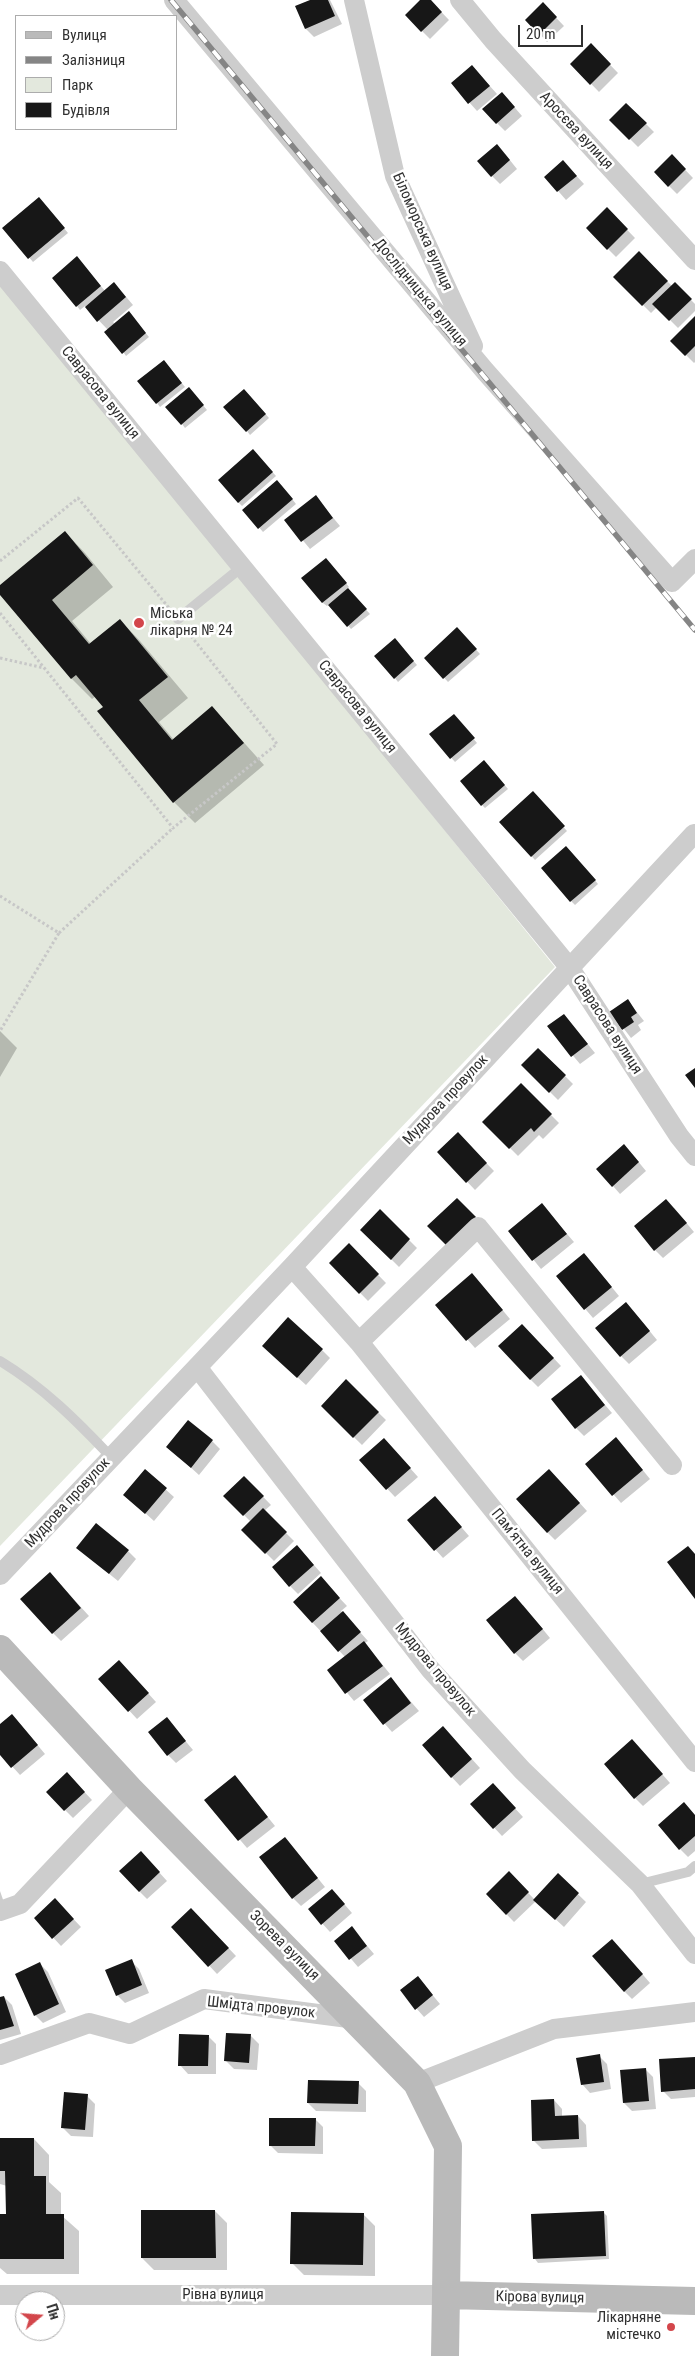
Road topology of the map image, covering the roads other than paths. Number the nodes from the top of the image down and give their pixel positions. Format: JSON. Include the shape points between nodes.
{"nodes":[{"id":1,"x":174,"y":0,"type":"edge"},
{"id":2,"x":356,"y":0,"type":"edge"},
{"id":3,"x":460,"y":0,"type":"edge"},
{"id":4,"x":695,"y":260,"type":"edge"},
{"id":5,"x":0,"y":271,"type":"edge"},
{"id":6,"x":485,"y":371,"type":"junction"},
{"id":7,"x":695,"y":560,"type":"edge"},
{"id":8,"x":243,"y":566,"type":"junction"},
{"id":9,"x":178,"y":619,"type":"road end"},
{"id":10,"x":694,"y":834,"type":"edge"},
{"id":11,"x":569,"y":967,"type":"junction"},
{"id":12,"x":695,"y":1156,"type":"edge"},
{"id":13,"x":292,"y":1267,"type":"junction"},
{"id":14,"x":359,"y":1342,"type":"junction"},
{"id":15,"x":0,"y":1361,"type":"edge"},
{"id":16,"x":197,"y":1366,"type":"junction"},
{"id":17,"x":111,"y":1458,"type":"junction"},
{"id":18,"x":672,"y":1465,"type":"dead end"},
{"id":19,"x":0,"y":1575,"type":"edge"},
{"id":20,"x":0,"y":1649,"type":"edge"},
{"id":21,"x":695,"y":1762,"type":"edge"},
{"id":22,"x":129,"y":1789,"type":"junction"},
{"id":23,"x":695,"y":1866,"type":"edge"},
{"id":24,"x":640,"y":1884,"type":"junction"},
{"id":25,"x":0,"y":1911,"type":"edge"},
{"id":26,"x":695,"y":1954,"type":"edge"},
{"id":27,"x":695,"y":2012,"type":"edge"},
{"id":28,"x":356,"y":2019,"type":"junction"},
{"id":29,"x":0,"y":2055,"type":"edge"},
{"id":30,"x":417,"y":2083,"type":"junction"},
{"id":31,"x":0,"y":2295,"type":"edge"},
{"id":32,"x":446,"y":2296,"type":"junction"},
{"id":33,"x":695,"y":2301,"type":"edge"},
{"id":34,"x":445,"y":2356,"type":"edge"}],
"edges":[{"from":1,"to":6,"type":"street","name":"Дослідницька вулиця"},
{"from":2,"to":6,"type":"street","name":"Біломорська вулиця","via":[[395,176]]},
{"from":3,"to":4,"type":"street","name":"Аросєва вулиця"},
{"from":5,"to":8,"type":"street","name":"Саврасова вулиця"},
{"from":6,"to":7,"type":"street","name":"Дослідницька вулиця","via":[[672,582]]},
{"from":8,"to":9,"type":"lane"},
{"from":8,"to":11,"type":"street","name":"Саврасова вулиця"},
{"from":10,"to":11,"type":"street","name":"Мудрова провулок"},
{"from":11,"to":12,"type":"street","name":"Саврасова вулиця"},
{"from":11,"to":13,"type":"street","name":"Мудрова провулок"},
{"from":13,"to":14,"type":"street","name":"Пам’ятна вулиця"},
{"from":13,"to":16,"type":"street","name":"Мудрова провулок"},
{"from":14,"to":18,"type":"street","via":[[478,1227]]},
{"from":14,"to":21,"type":"street","name":"Пам’ятна вулиця"},
{"from":15,"to":17,"type":"lane","via":[[29,1379],[75,1419]]},
{"from":16,"to":17,"type":"street","name":"Мудрова провулок"},
{"from":16,"to":24,"type":"street","name":"Мудрова провулок","via":[[430,1669],[522,1770]]},
{"from":17,"to":19,"type":"street","name":"Мудрова провулок"},
{"from":20,"to":22,"type":"street","name":"Зорева вулиця"},
{"from":22,"to":25,"type":"street","via":[[20,1904]]},
{"from":22,"to":28,"type":"street","name":"Зорева вулиця"},
{"from":23,"to":24,"type":"lane","via":[[688,1872]]},
{"from":24,"to":26,"type":"street","name":"Мудрова провулок"},
{"from":27,"to":30,"type":"street","via":[[554,2029]]},
{"from":28,"to":29,"type":"street","name":"Шмідта провулок","via":[[204,1999],[130,2034],[90,2022]]},
{"from":28,"to":30,"type":"street","name":"Зорева вулиця"},
{"from":30,"to":32,"type":"street","name":"Зорева вулиця","via":[[448,2146]]},
{"from":31,"to":32,"type":"street","name":"Рівна вулиця"},
{"from":32,"to":33,"type":"street","name":"Кірова вулиця"},
{"from":32,"to":34,"type":"street"}]}
